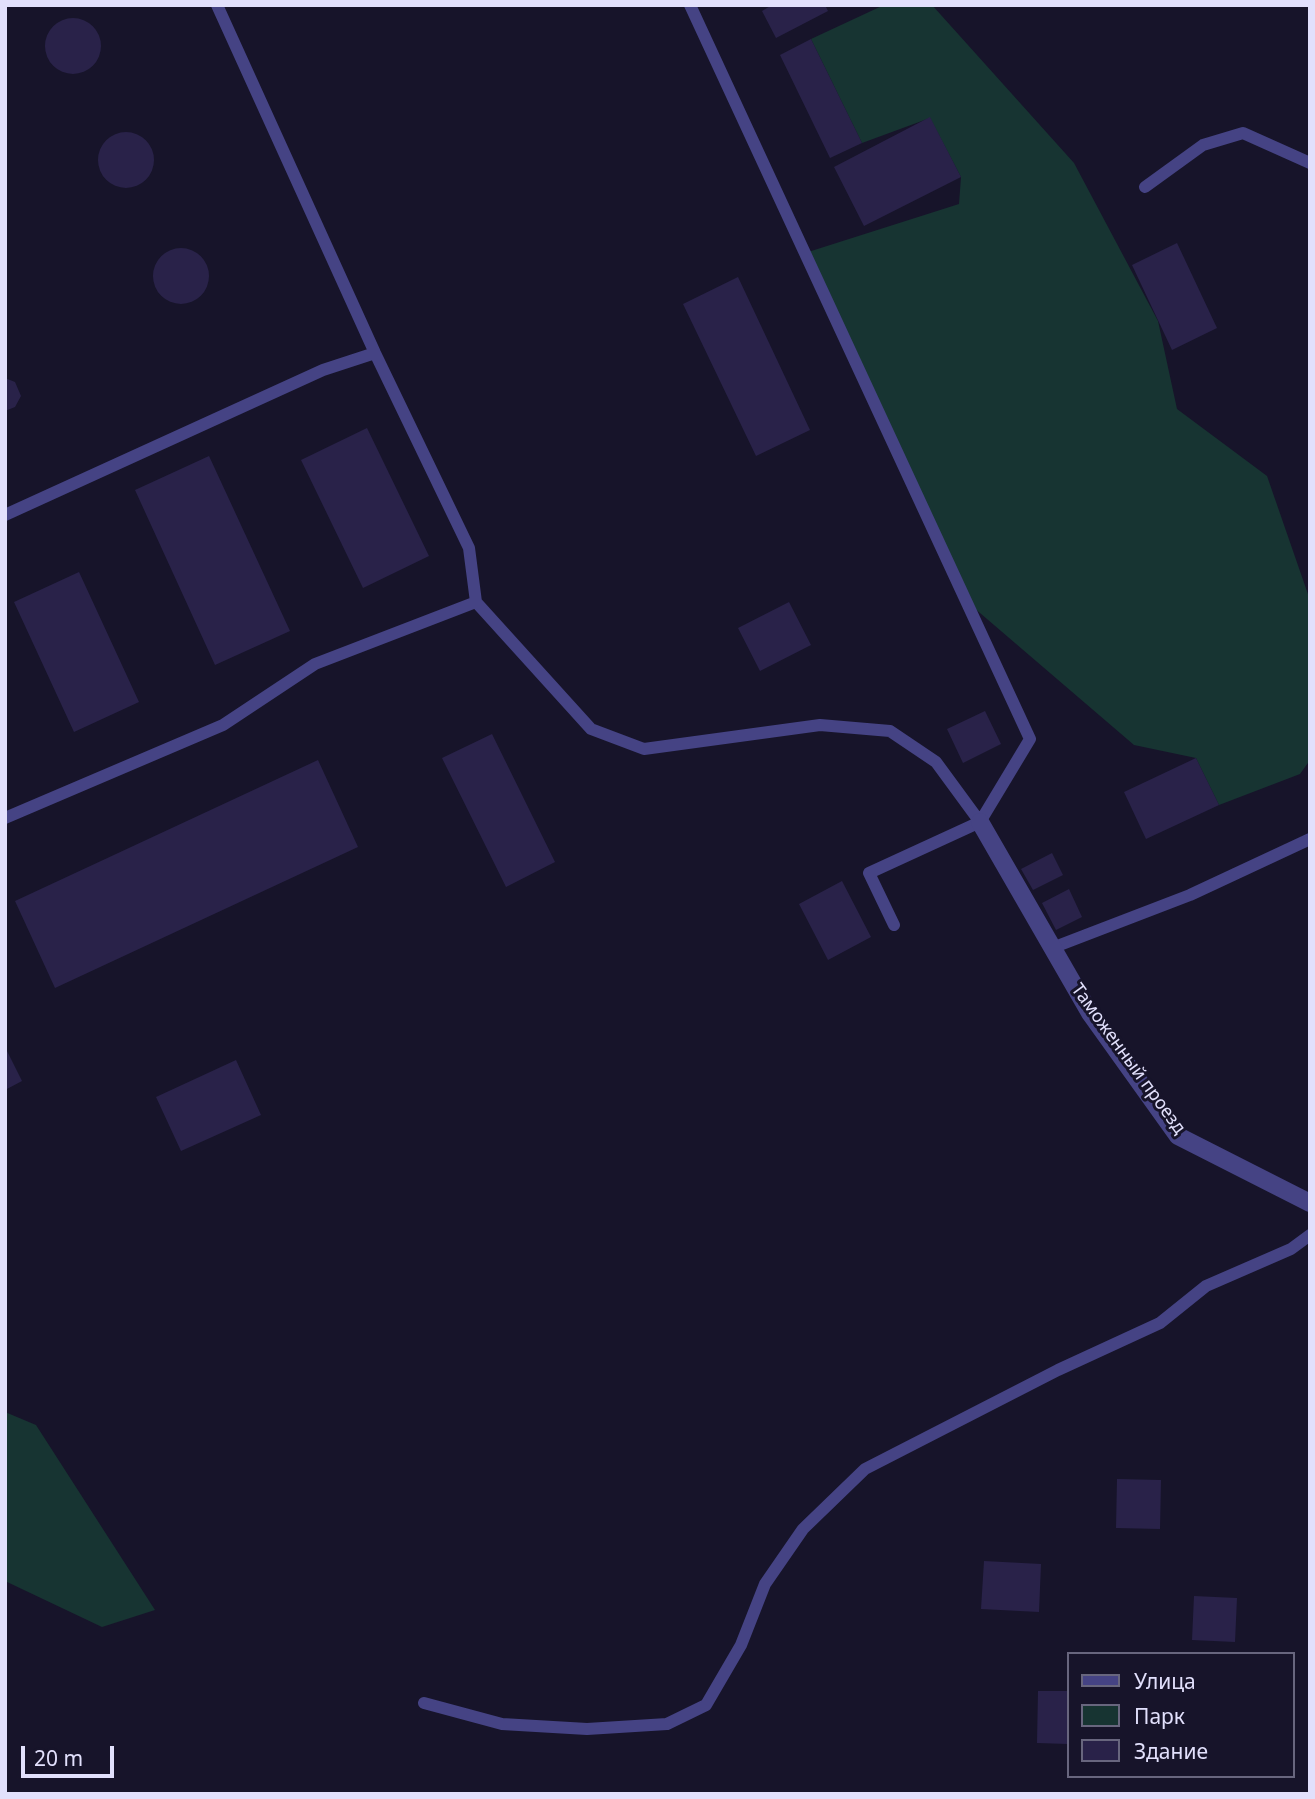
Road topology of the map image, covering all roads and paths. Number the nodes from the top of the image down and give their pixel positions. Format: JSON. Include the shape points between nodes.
{"nodes":[{"id":1,"x":217,"y":5,"type":"edge"},
{"id":2,"x":690,"y":5,"type":"edge"},
{"id":3,"x":1310,"y":163,"type":"edge"},
{"id":4,"x":1145,"y":187,"type":"dead end"},
{"id":5,"x":374,"y":354,"type":"junction"},
{"id":6,"x":5,"y":515,"type":"edge"},
{"id":7,"x":476,"y":602,"type":"junction"},
{"id":8,"x":5,"y":818,"type":"edge"},
{"id":9,"x":980,"y":822,"type":"junction"},
{"id":10,"x":1310,"y":839,"type":"edge"},
{"id":11,"x":894,"y":925,"type":"dead end"},
{"id":12,"x":1052,"y":948,"type":"junction"},
{"id":13,"x":1310,"y":1203,"type":"edge"},
{"id":14,"x":1310,"y":1236,"type":"edge"},
{"id":15,"x":424,"y":1703,"type":"dead end"}],
"edges":[{"from":1,"to":5,"type":"lane"},
{"from":2,"to":9,"type":"lane","via":[[1030,740]]},
{"from":3,"to":4,"type":"lane","via":[[1243,133],[1203,145]]},
{"from":5,"to":6,"type":"lane","via":[[323,370]]},
{"from":5,"to":7,"type":"lane","via":[[469,548]]},
{"from":7,"to":8,"type":"lane","via":[[315,664],[223,725]]},
{"from":7,"to":9,"type":"lane","via":[[591,729],[644,750],[820,725],[890,731],[936,762]]},
{"from":9,"to":11,"type":"lane","via":[[869,873]]},
{"from":9,"to":12,"type":"street","name":"Таможенный проезд"},
{"from":10,"to":12,"type":"lane","via":[[1190,895]]},
{"from":12,"to":13,"type":"street","name":"Таможенный проезд","via":[[1090,1013],[1178,1136]]},
{"from":14,"to":15,"type":"lane","via":[[1206,1286],[1160,1324],[1058,1370],[865,1469],[803,1530],[765,1584],[741,1645],[706,1705],[667,1724],[587,1729],[502,1724]]}]}
